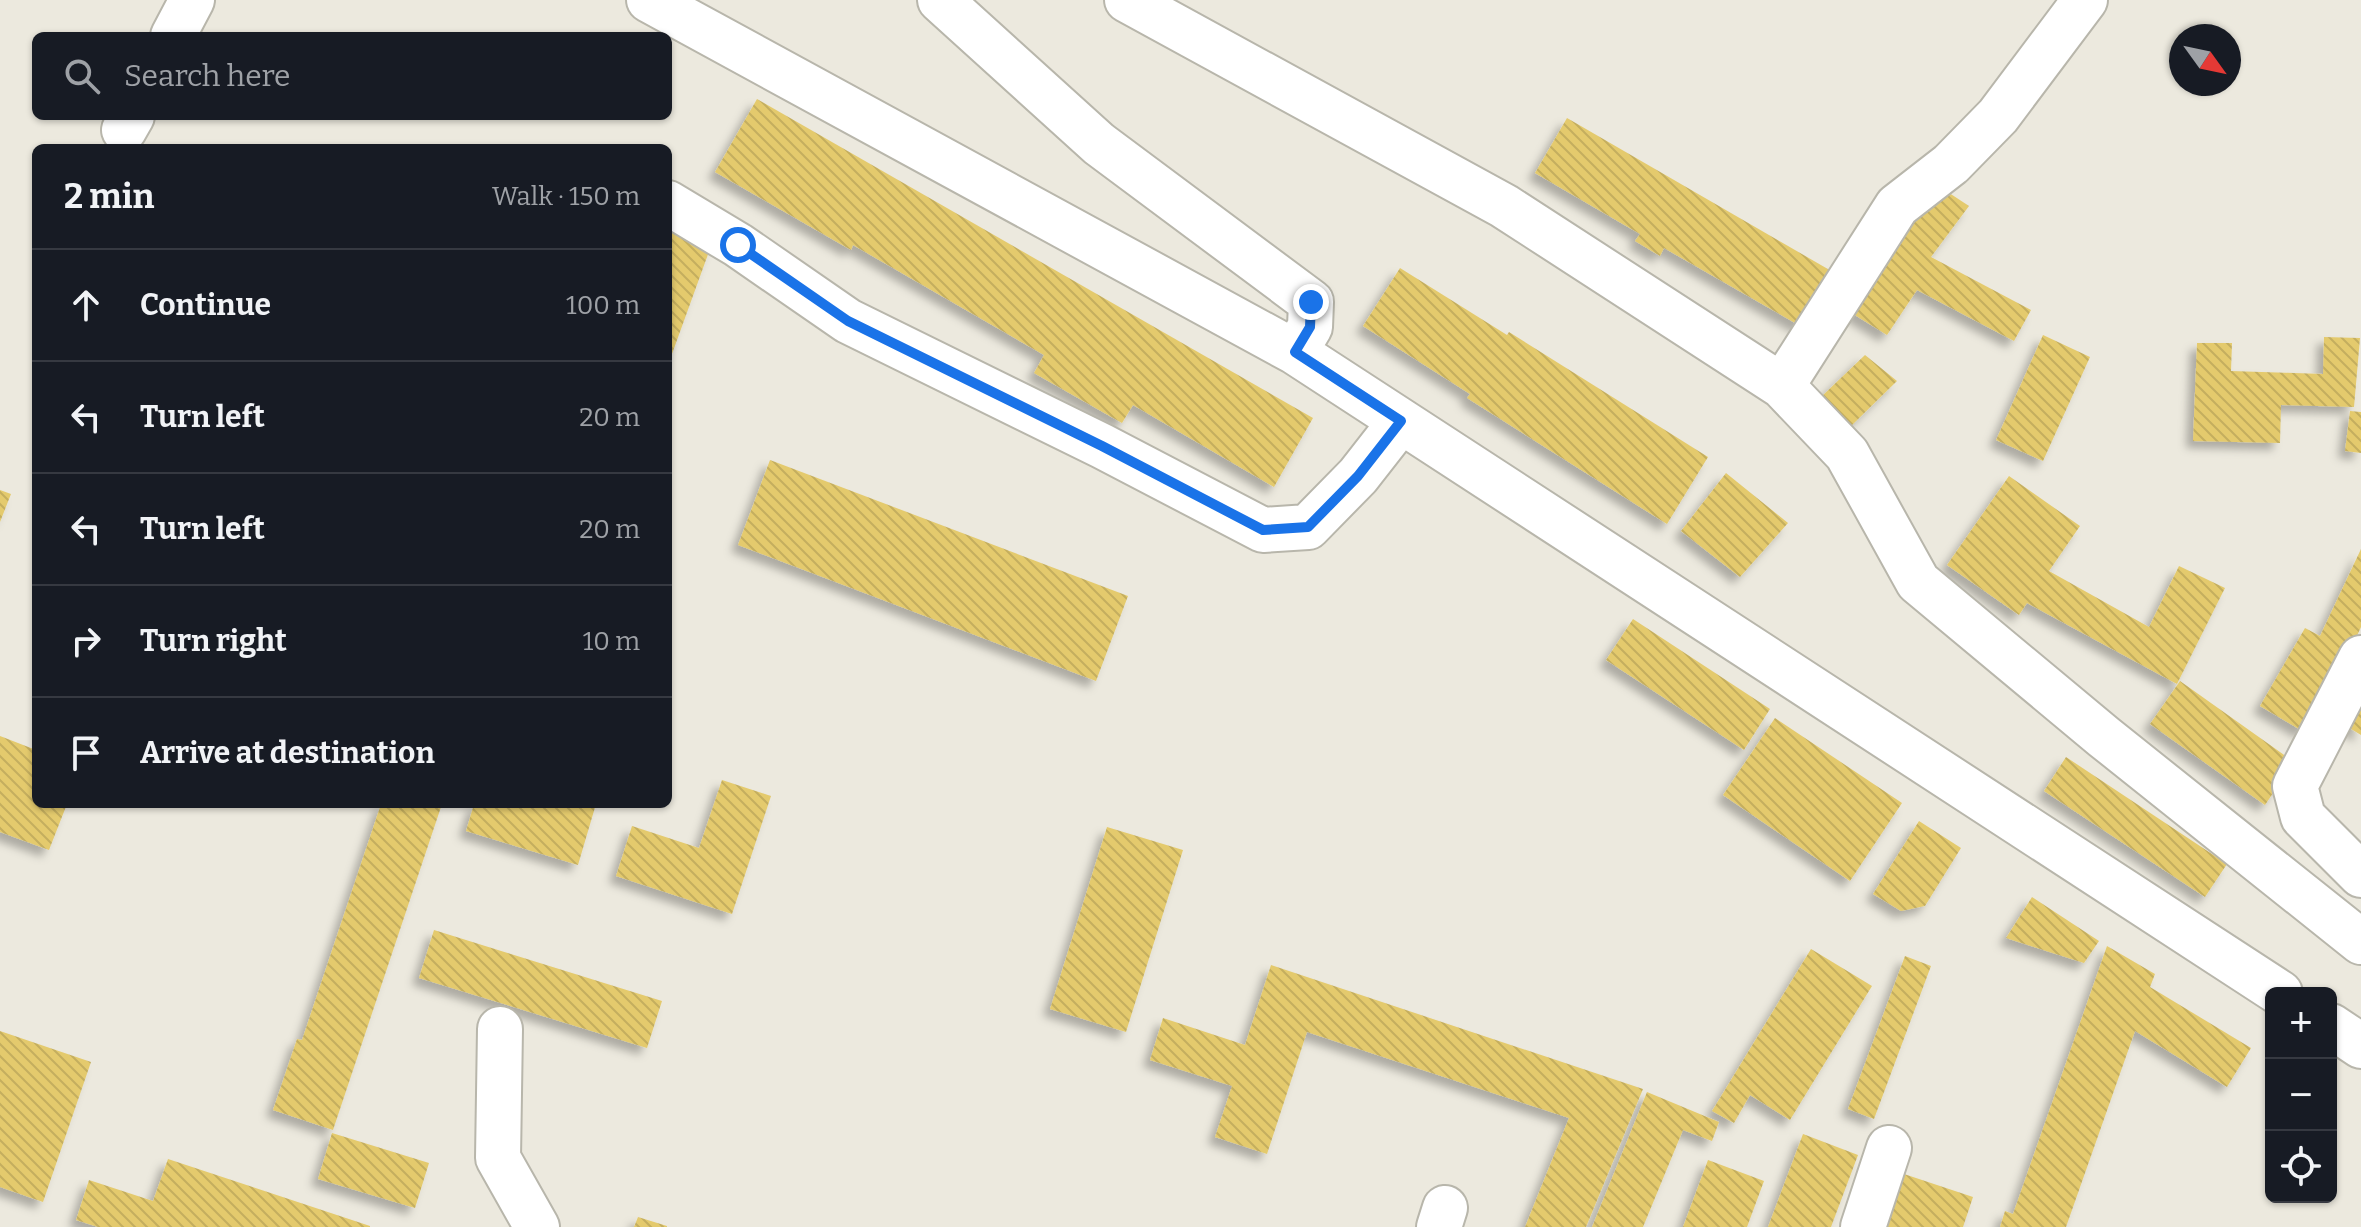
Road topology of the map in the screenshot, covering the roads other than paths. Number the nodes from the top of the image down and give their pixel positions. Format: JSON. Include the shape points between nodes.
{"nodes":[{"id":1,"x":192,"y":0,"type":"edge"},
{"id":2,"x":649,"y":0,"type":"edge"},
{"id":3,"x":940,"y":0,"type":"edge"},
{"id":4,"x":1127,"y":0,"type":"edge"},
{"id":5,"x":2085,"y":0,"type":"edge"},
{"id":6,"x":175,"y":32,"type":"edge"},
{"id":7,"x":672,"y":205,"type":"edge"},
{"id":8,"x":1295,"y":352,"type":"junction"},
{"id":9,"x":1782,"y":386,"type":"junction"},
{"id":10,"x":1401,"y":421,"type":"junction"},
{"id":11,"x":2361,"y":658,"type":"edge"},
{"id":12,"x":2361,"y":875,"type":"edge"},
{"id":13,"x":2361,"y":942,"type":"edge"},
{"id":14,"x":2271,"y":987,"type":"edge"},
{"id":15,"x":500,"y":1029,"type":"dead end"},
{"id":16,"x":2337,"y":1030,"type":"edge"},
{"id":17,"x":2361,"y":1046,"type":"edge"},
{"id":18,"x":1889,"y":1148,"type":"dead end"},
{"id":19,"x":537,"y":1227,"type":"edge"},
{"id":20,"x":1863,"y":1227,"type":"edge"}],
"edges":[{"from":1,"to":6,"type":"street"},
{"from":2,"to":8,"type":"street"},
{"from":3,"to":8,"type":"street","via":[[1099,144],[1311,302],[1310,327]]},
{"from":4,"to":9,"type":"street","via":[[1504,206]]},
{"from":5,"to":9,"type":"street","via":[[1998,116],[1951,164],[1897,206]]},
{"from":7,"to":10,"type":"street","via":[[848,321],[1263,530],[1308,527]]},
{"from":8,"to":10,"type":"street"},
{"from":9,"to":13,"type":"street","via":[[1847,454],[1918,582]]},
{"from":10,"to":14,"type":"street"},
{"from":11,"to":12,"type":"street","via":[[2295,786],[2303,817]]},
{"from":15,"to":19,"type":"street","via":[[498,1158]]},
{"from":16,"to":17,"type":"street"},
{"from":18,"to":20,"type":"street"}]}
